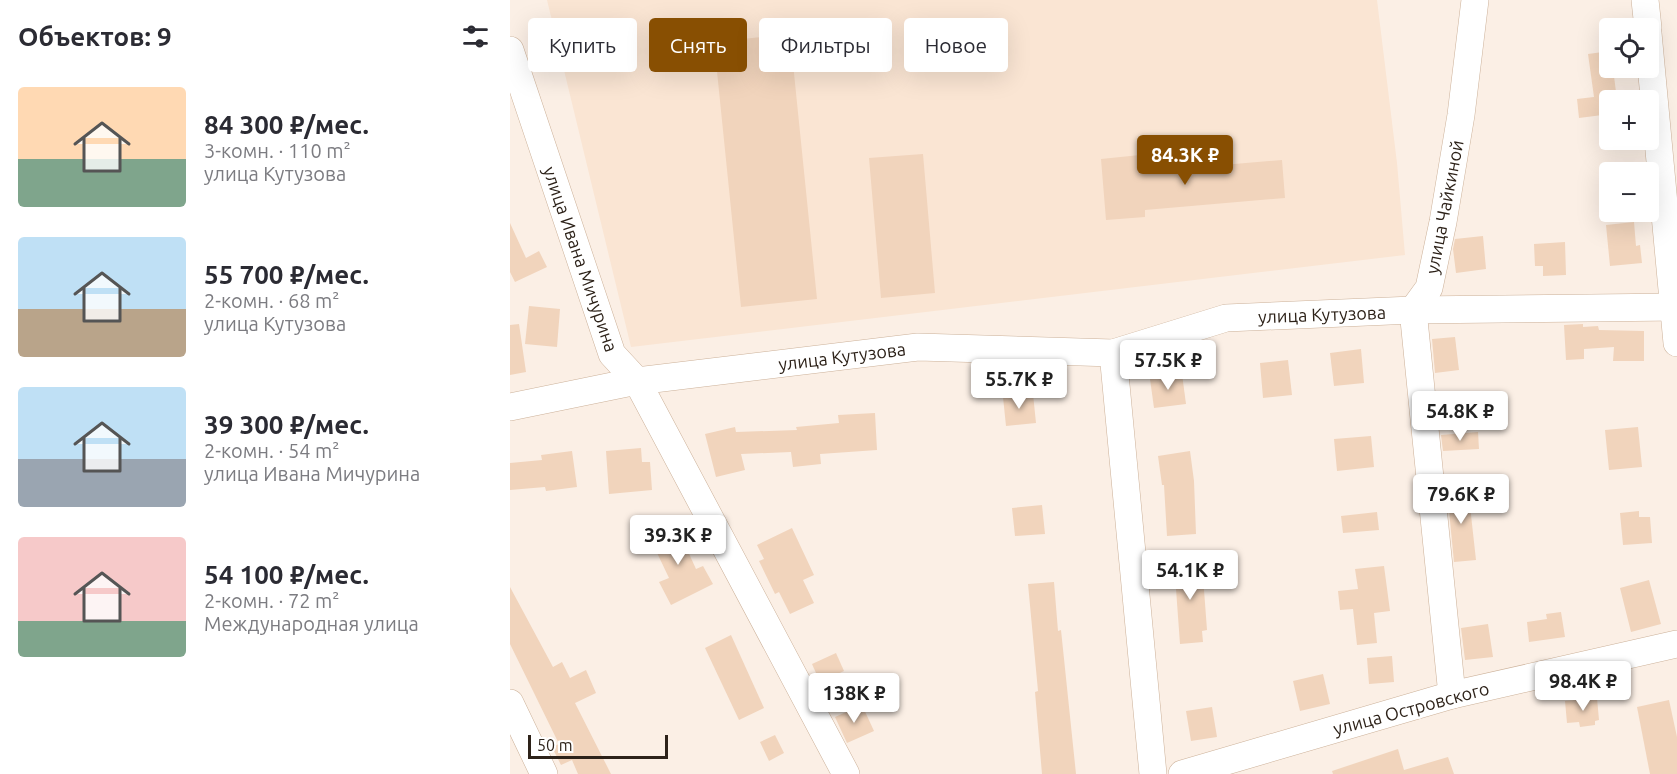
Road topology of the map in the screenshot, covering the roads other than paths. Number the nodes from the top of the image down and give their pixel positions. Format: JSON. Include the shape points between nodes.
{"nodes":[{"id":1,"x":1475,"y":0,"type":"edge"},
{"id":2,"x":1646,"y":0,"type":"edge"},
{"id":3,"x":1647,"y":18,"type":"edge"},
{"id":4,"x":510,"y":50,"type":"edge"},
{"id":5,"x":1653,"y":78,"type":"edge"},
{"id":6,"x":1675,"y":307,"type":"edge"},
{"id":7,"x":1413,"y":310,"type":"junction"},
{"id":8,"x":1677,"y":343,"type":"edge"},
{"id":9,"x":1113,"y":353,"type":"junction"},
{"id":10,"x":637,"y":381,"type":"junction"},
{"id":11,"x":510,"y":407,"type":"edge"},
{"id":12,"x":1677,"y":644,"type":"edge"},
{"id":13,"x":1452,"y":695,"type":"junction"},
{"id":14,"x":510,"y":703,"type":"edge"},
{"id":15,"x":544,"y":774,"type":"edge"},
{"id":16,"x":846,"y":774,"type":"edge"},
{"id":17,"x":1153,"y":774,"type":"edge"},
{"id":18,"x":1182,"y":774,"type":"edge"}],
"edges":[{"from":1,"to":7,"type":"street","name":"улица Чайкиной","via":[[1443,222],[1429,288]]},
{"from":2,"to":3,"type":"street"},
{"from":4,"to":10,"type":"street","name":"улица Ивана Мичурина","via":[[612,354]]},
{"from":5,"to":6,"type":"street"},
{"from":6,"to":7,"type":"street","name":"улица Кутузова"},
{"from":6,"to":8,"type":"street"},
{"from":7,"to":9,"type":"street","name":"улица Кутузова","via":[[1226,318]]},
{"from":7,"to":13,"type":"street"},
{"from":9,"to":10,"type":"street","name":"улица Кутузова","via":[[918,347]]},
{"from":9,"to":17,"type":"street"},
{"from":10,"to":11,"type":"street","name":"улица Кутузова"},
{"from":10,"to":16,"type":"street","name":"улица Ивана Мичурина"},
{"from":12,"to":13,"type":"street","name":"улица Островского"},
{"from":13,"to":18,"type":"street","name":"улица Островского"},
{"from":14,"to":15,"type":"street"}]}
